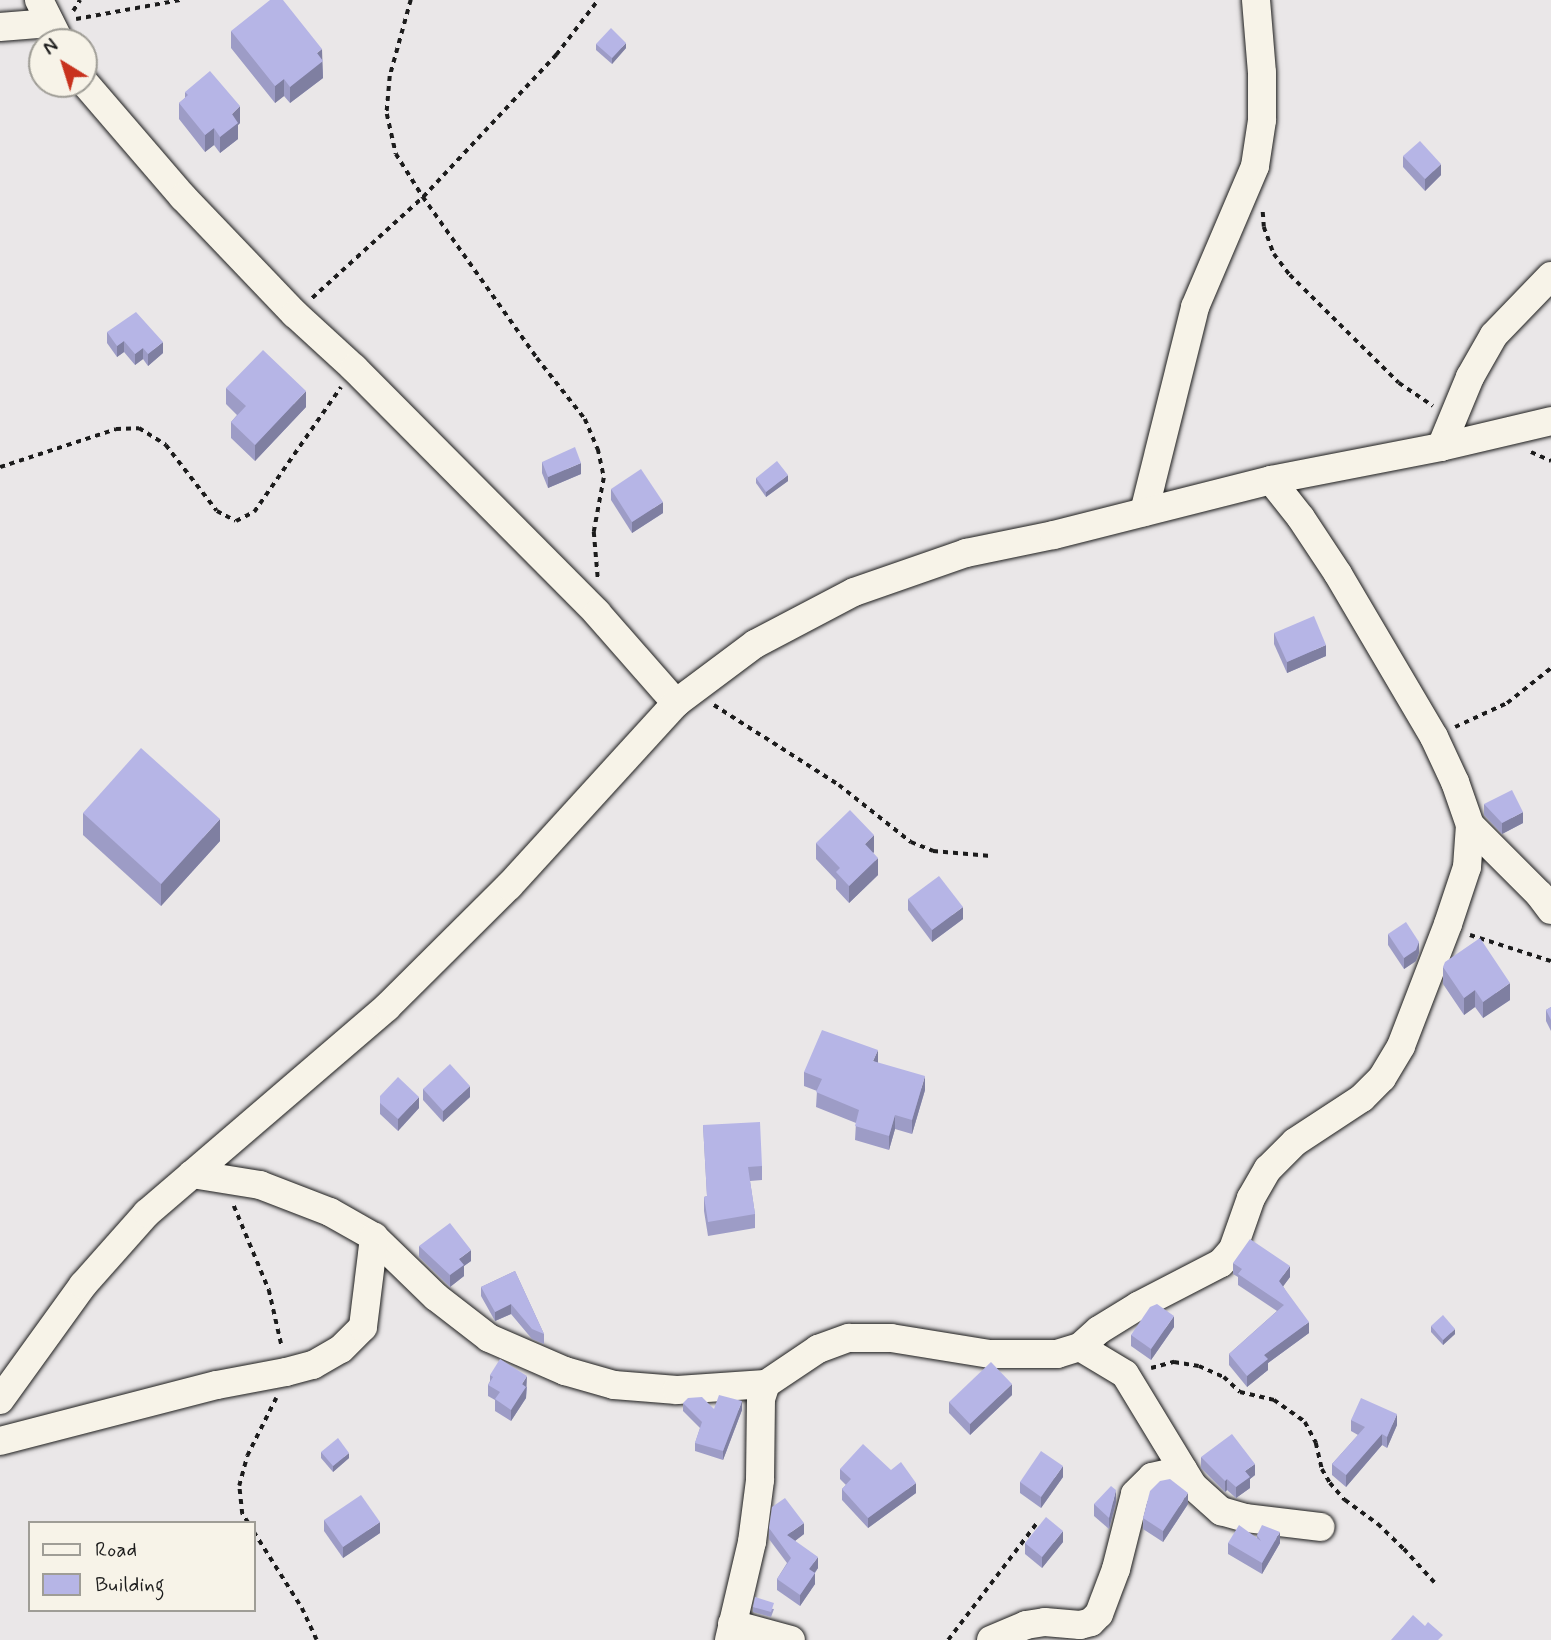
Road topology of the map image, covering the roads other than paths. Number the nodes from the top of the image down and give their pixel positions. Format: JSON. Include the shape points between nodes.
{"nodes":[{"id":1,"x":1256,"y":0,"type":"edge"},
{"id":2,"x":50,"y":22,"type":"edge"},
{"id":3,"x":0,"y":27,"type":"edge"},
{"id":4,"x":98,"y":98,"type":"edge"},
{"id":5,"x":1551,"y":276,"type":"edge"},
{"id":6,"x":1551,"y":421,"type":"edge"},
{"id":7,"x":1441,"y":447,"type":"junction"},
{"id":8,"x":1271,"y":480,"type":"junction"},
{"id":9,"x":1144,"y":512,"type":"junction"},
{"id":10,"x":681,"y":699,"type":"junction"},
{"id":11,"x":1470,"y":825,"type":"junction"},
{"id":12,"x":1551,"y":911,"type":"edge"},
{"id":13,"x":192,"y":1174,"type":"junction"},
{"id":14,"x":374,"y":1237,"type":"junction"},
{"id":15,"x":1080,"y":1347,"type":"junction"},
{"id":16,"x":766,"y":1384,"type":"junction"},
{"id":17,"x":0,"y":1400,"type":"edge"},
{"id":18,"x":0,"y":1441,"type":"edge"},
{"id":19,"x":1183,"y":1470,"type":"junction"},
{"id":20,"x":1320,"y":1527,"type":"dead end"},
{"id":21,"x":730,"y":1632,"type":"edge"},
{"id":22,"x":791,"y":1640,"type":"edge"},
{"id":23,"x":991,"y":1640,"type":"edge"}],
"edges":[{"from":1,"to":9,"type":"street","via":[[1262,108],[1255,166],[1195,307]]},
{"from":2,"to":3,"type":"street"},
{"from":4,"to":10,"type":"street","via":[[183,197],[295,314]]},
{"from":5,"to":7,"type":"street","via":[[1494,335],[1470,377]]},
{"from":6,"to":7,"type":"street"},
{"from":7,"to":8,"type":"street"},
{"from":8,"to":9,"type":"street"},
{"from":8,"to":11,"type":"street","via":[[1344,584],[1434,737]]},
{"from":9,"to":10,"type":"street","via":[[967,554],[854,592],[755,644]]},
{"from":10,"to":13,"type":"street","via":[[509,886],[387,1007]]},
{"from":11,"to":12,"type":"street"},
{"from":11,"to":15,"type":"street","via":[[1466,867],[1448,924],[1413,1019],[1382,1078],[1362,1098],[1295,1142],[1268,1169],[1251,1198],[1233,1249],[1221,1263],[1138,1306]]},
{"from":13,"to":14,"type":"street","via":[[272,1189],[330,1212]]},
{"from":13,"to":17,"type":"street","via":[[116,1246]]},
{"from":14,"to":16,"type":"street","via":[[436,1297],[489,1338],[565,1371],[614,1385],[677,1390]]},
{"from":14,"to":18,"type":"street","via":[[363,1327],[341,1349],[313,1365]]},
{"from":15,"to":16,"type":"street","via":[[1057,1354],[990,1354],[891,1338],[849,1338],[818,1349]]},
{"from":15,"to":19,"type":"street","via":[[1125,1374]]},
{"from":16,"to":21,"type":"street","via":[[761,1399],[760,1480],[752,1542]]},
{"from":19,"to":20,"type":"street","via":[[1221,1511]]},
{"from":19,"to":23,"type":"street","via":[[1152,1477],[1135,1494],[1116,1569],[1099,1614],[1091,1622],[1026,1625]]},
{"from":21,"to":22,"type":"street"}]}
